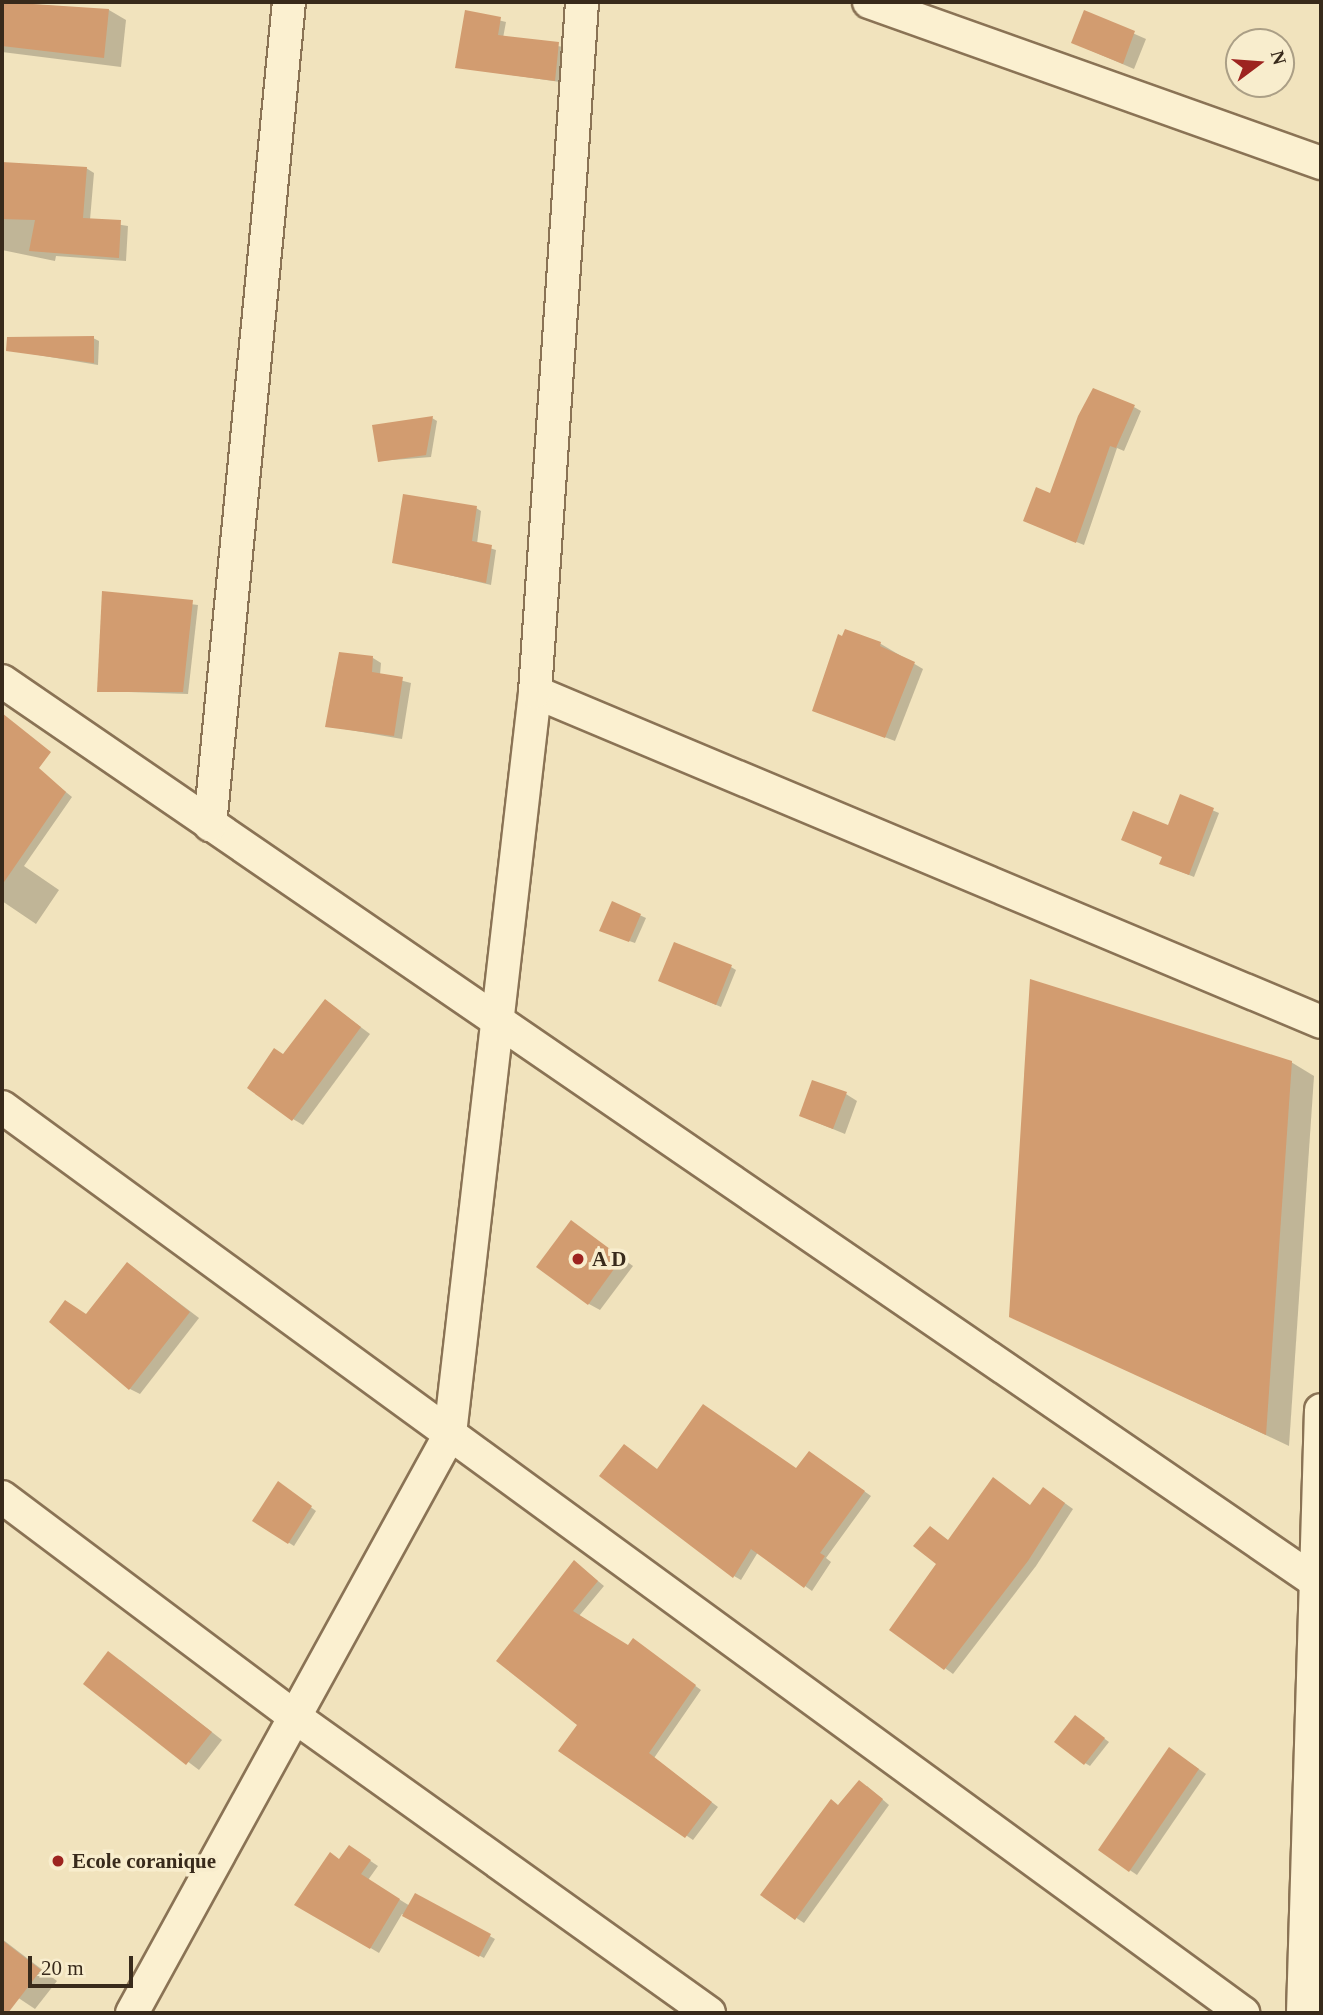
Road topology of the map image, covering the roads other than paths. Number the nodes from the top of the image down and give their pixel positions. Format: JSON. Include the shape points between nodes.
{"nodes":[{"id":1,"x":289,"y":2,"type":"edge"},
{"id":2,"x":582,"y":2,"type":"edge"},
{"id":3,"x":869,"y":2,"type":"edge"},
{"id":4,"x":1321,"y":163,"type":"edge"},
{"id":5,"x":2,"y":681,"type":"edge"},
{"id":6,"x":536,"y":692,"type":"junction"},
{"id":7,"x":210,"y":825,"type":"junction"},
{"id":8,"x":495,"y":1021,"type":"junction"},
{"id":9,"x":1321,"y":1022,"type":"edge"},
{"id":10,"x":2,"y":1107,"type":"edge"},
{"id":11,"x":1321,"y":1410,"type":"edge"},
{"id":12,"x":450,"y":1434,"type":"junction"},
{"id":13,"x":2,"y":1497,"type":"edge"},
{"id":14,"x":1319,"y":1583,"type":"edge"},
{"id":15,"x":295,"y":1717,"type":"junction"},
{"id":16,"x":132,"y":2013,"type":"edge"},
{"id":17,"x":709,"y":2013,"type":"edge"},
{"id":18,"x":1243,"y":2013,"type":"edge"},
{"id":19,"x":1303,"y":2013,"type":"edge"}],
"edges":[{"from":1,"to":7,"type":"street"},
{"from":2,"to":6,"type":"street"},
{"from":3,"to":4,"type":"street"},
{"from":5,"to":7,"type":"street"},
{"from":6,"to":8,"type":"street"},
{"from":6,"to":9,"type":"street"},
{"from":7,"to":8,"type":"street"},
{"from":8,"to":12,"type":"street"},
{"from":8,"to":14,"type":"street"},
{"from":10,"to":12,"type":"street"},
{"from":11,"to":14,"type":"street"},
{"from":12,"to":15,"type":"street"},
{"from":12,"to":18,"type":"street"},
{"from":13,"to":15,"type":"street"},
{"from":14,"to":19,"type":"street"},
{"from":15,"to":16,"type":"street"},
{"from":15,"to":17,"type":"street"}]}
